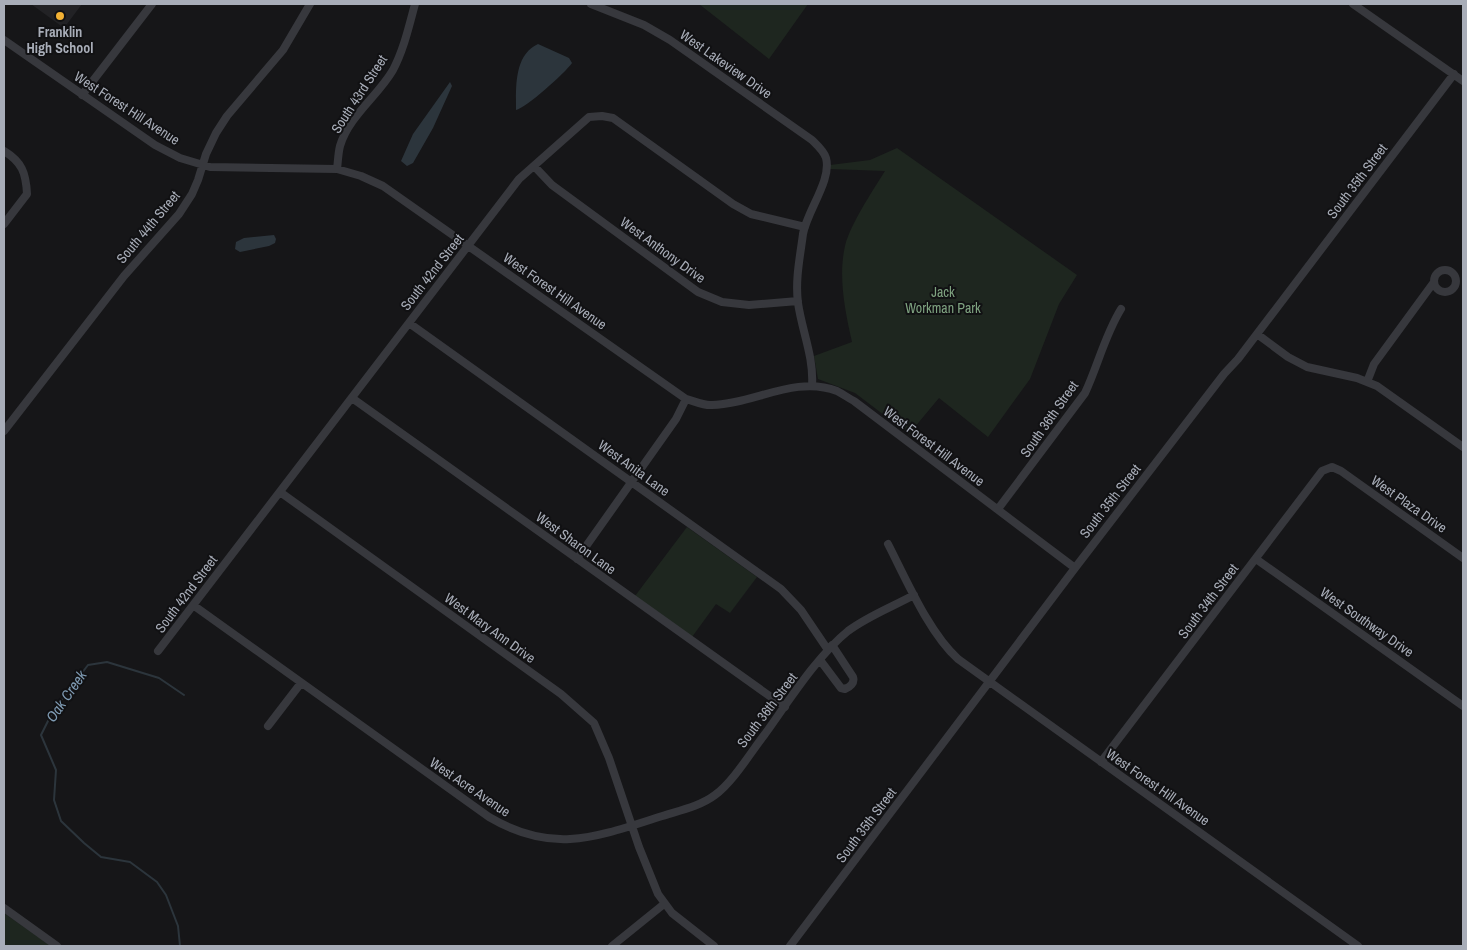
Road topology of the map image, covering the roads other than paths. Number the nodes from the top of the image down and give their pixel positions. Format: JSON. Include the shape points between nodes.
{"nodes":[{"id":1,"x":152,"y":4,"type":"edge"},
{"id":2,"x":310,"y":4,"type":"edge"},
{"id":3,"x":415,"y":4,"type":"edge"},
{"id":4,"x":591,"y":4,"type":"edge"},
{"id":5,"x":1353,"y":4,"type":"edge"},
{"id":6,"x":4,"y":40,"type":"edge"},
{"id":7,"x":1454,"y":74,"type":"junction"},
{"id":8,"x":1463,"y":81,"type":"edge"},
{"id":9,"x":82,"y":95,"type":"junction"},
{"id":10,"x":4,"y":151,"type":"edge"},
{"id":11,"x":204,"y":165,"type":"junction"},
{"id":12,"x":534,"y":166,"type":"junction"},
{"id":13,"x":337,"y":169,"type":"junction"},
{"id":14,"x":4,"y":224,"type":"edge"},
{"id":15,"x":804,"y":227,"type":"junction"},
{"id":16,"x":468,"y":246,"type":"junction"},
{"id":17,"x":1434,"y":282,"type":"dead end"},
{"id":18,"x":798,"y":301,"type":"junction"},
{"id":19,"x":1121,"y":309,"type":"dead end"},
{"id":20,"x":409,"y":323,"type":"junction"},
{"id":21,"x":1258,"y":334,"type":"junction"},
{"id":22,"x":1367,"y":382,"type":"junction"},
{"id":23,"x":812,"y":386,"type":"junction"},
{"id":24,"x":352,"y":398,"type":"junction"},
{"id":25,"x":686,"y":399,"type":"junction"},
{"id":26,"x":4,"y":431,"type":"edge"},
{"id":27,"x":1463,"y":447,"type":"edge"},
{"id":28,"x":1341,"y":471,"type":"joint"},
{"id":29,"x":632,"y":482,"type":"junction"},
{"id":30,"x":280,"y":492,"type":"junction"},
{"id":31,"x":998,"y":509,"type":"junction"},
{"id":32,"x":888,"y":544,"type":"dead end"},
{"id":33,"x":1463,"y":558,"type":"edge"},
{"id":34,"x":577,"y":559,"type":"junction"},
{"id":35,"x":1256,"y":559,"type":"junction"},
{"id":36,"x":1074,"y":568,"type":"junction"},
{"id":37,"x":914,"y":596,"type":"junction"},
{"id":38,"x":193,"y":606,"type":"junction"},
{"id":39,"x":830,"y":648,"type":"junction"},
{"id":40,"x":158,"y":651,"type":"dead end"},
{"id":41,"x":820,"y":660,"type":"junction"},
{"id":42,"x":301,"y":683,"type":"junction"},
{"id":43,"x":989,"y":683,"type":"junction"},
{"id":44,"x":1463,"y":706,"type":"edge"},
{"id":45,"x":785,"y":707,"type":"junction"},
{"id":46,"x":268,"y":726,"type":"dead end"},
{"id":47,"x":1101,"y":762,"type":"junction"},
{"id":48,"x":632,"y":826,"type":"junction"},
{"id":49,"x":664,"y":904,"type":"junction"},
{"id":50,"x":4,"y":908,"type":"edge"},
{"id":51,"x":57,"y":946,"type":"edge"},
{"id":52,"x":612,"y":946,"type":"edge"},
{"id":53,"x":714,"y":946,"type":"edge"},
{"id":54,"x":790,"y":946,"type":"edge"},
{"id":55,"x":1358,"y":946,"type":"edge"}],
"edges":[{"from":1,"to":9,"type":"street"},
{"from":2,"to":11,"type":"street","name":"South 44th Street","via":[[277,59],[216,133]]},
{"from":3,"to":13,"type":"street","name":"South 43rd Street","via":[[404,45],[392,70],[346,133]]},
{"from":4,"to":15,"type":"street","name":"West Lakeview Drive","via":[[644,25],[670,40],[822,150],[826,158],[826,176]]},
{"from":5,"to":7,"type":"street"},
{"from":6,"to":9,"type":"street","name":"West Forest Hill Avenue"},
{"from":7,"to":8,"type":"street"},
{"from":7,"to":21,"type":"street","name":"South 35th Street"},
{"from":9,"to":11,"type":"street","name":"West Forest Hill Avenue","via":[[155,145],[180,158]]},
{"from":10,"to":14,"type":"street","via":[[15,158],[26,177],[27,194]]},
{"from":11,"to":13,"type":"street","name":"West Forest Hill Avenue"},
{"from":11,"to":26,"type":"street","name":"South 44th Street","via":[[179,214],[118,282]]},
{"from":12,"to":15,"type":"street","name":"South 42nd Street","via":[[589,117],[613,118],[732,204],[751,214]]},
{"from":12,"to":16,"type":"street","name":"South 42nd Street","via":[[519,179]]},
{"from":12,"to":18,"type":"street","name":"West Anthony Drive","via":[[552,185],[698,292],[722,302],[749,305]]},
{"from":13,"to":16,"type":"street","name":"West Forest Hill Avenue","via":[[383,186]]},
{"from":15,"to":18,"type":"street","via":[[798,268]]},
{"from":16,"to":20,"type":"street","name":"South 42nd Street"},
{"from":16,"to":25,"type":"street","name":"West Forest Hill Avenue"},
{"from":17,"to":22,"type":"street","via":[[1374,364]]},
{"from":18,"to":23,"type":"street","via":[[811,359]]},
{"from":19,"to":31,"type":"street","name":"South 36th Street","via":[[1111,325],[1085,393]]},
{"from":20,"to":24,"type":"street","name":"South 42nd Street"},
{"from":20,"to":29,"type":"street","name":"West Anita Lane"},
{"from":21,"to":22,"type":"street","via":[[1307,367]]},
{"from":21,"to":36,"type":"street","name":"South 35th Street"},
{"from":22,"to":27,"type":"street"},
{"from":23,"to":25,"type":"street","name":"West Forest Hill Avenue","via":[[710,406]]},
{"from":23,"to":31,"type":"street","name":"West Forest Hill Avenue","via":[[837,391],[854,401]]},
{"from":24,"to":30,"type":"street","name":"South 42nd Street"},
{"from":24,"to":34,"type":"street","name":"West Sharon Lane"},
{"from":25,"to":29,"type":"street","via":[[676,419]]},
{"from":28,"to":33,"type":"street","name":"West Plaza Drive"},
{"from":28,"to":35,"type":"street","name":"South 34th Street","via":[[1332,467],[1322,471]]},
{"from":29,"to":34,"type":"street"},
{"from":29,"to":39,"type":"street","name":"West Anita Lane","via":[[789,595]]},
{"from":30,"to":38,"type":"street","name":"South 42nd Street"},
{"from":30,"to":48,"type":"street","name":"West Mary Ann Drive","via":[[561,694],[594,723]]},
{"from":31,"to":36,"type":"street","name":"West Forest Hill Avenue"},
{"from":32,"to":37,"type":"street","name":"West Forest Hill Avenue"},
{"from":34,"to":45,"type":"street","name":"West Sharon Lane"},
{"from":35,"to":44,"type":"street","name":"West Southway Drive"},
{"from":35,"to":47,"type":"street","name":"South 34th Street"},
{"from":36,"to":43,"type":"street","name":"South 35th Street"},
{"from":37,"to":39,"type":"street","name":"South 36th Street","via":[[863,621]]},
{"from":37,"to":43,"type":"street","name":"West Forest Hill Avenue","via":[[952,654]]},
{"from":38,"to":40,"type":"street","name":"South 42nd Street"},
{"from":38,"to":42,"type":"street","name":"West Acre Avenue"},
{"from":39,"to":41,"type":"street","name":"South 36th Street"},
{"from":39,"to":41,"type":"street","name":"West Anita Lane","via":[[853,677],[850,686],[841,688]]},
{"from":41,"to":45,"type":"street","name":"South 36th Street"},
{"from":42,"to":46,"type":"street"},
{"from":42,"to":48,"type":"street","name":"West Acre Avenue","via":[[489,817],[514,830],[541,838],[576,840]]},
{"from":43,"to":47,"type":"street","name":"West Forest Hill Avenue"},
{"from":43,"to":54,"type":"street","name":"South 35th Street"},
{"from":45,"to":48,"type":"street","name":"South 36th Street","via":[[737,772],[715,795],[695,806]]},
{"from":47,"to":55,"type":"street","name":"West Forest Hill Avenue"},
{"from":48,"to":49,"type":"street","via":[[653,884]]},
{"from":49,"to":52,"type":"street"},
{"from":49,"to":53,"type":"street"},
{"from":50,"to":51,"type":"street"}]}
